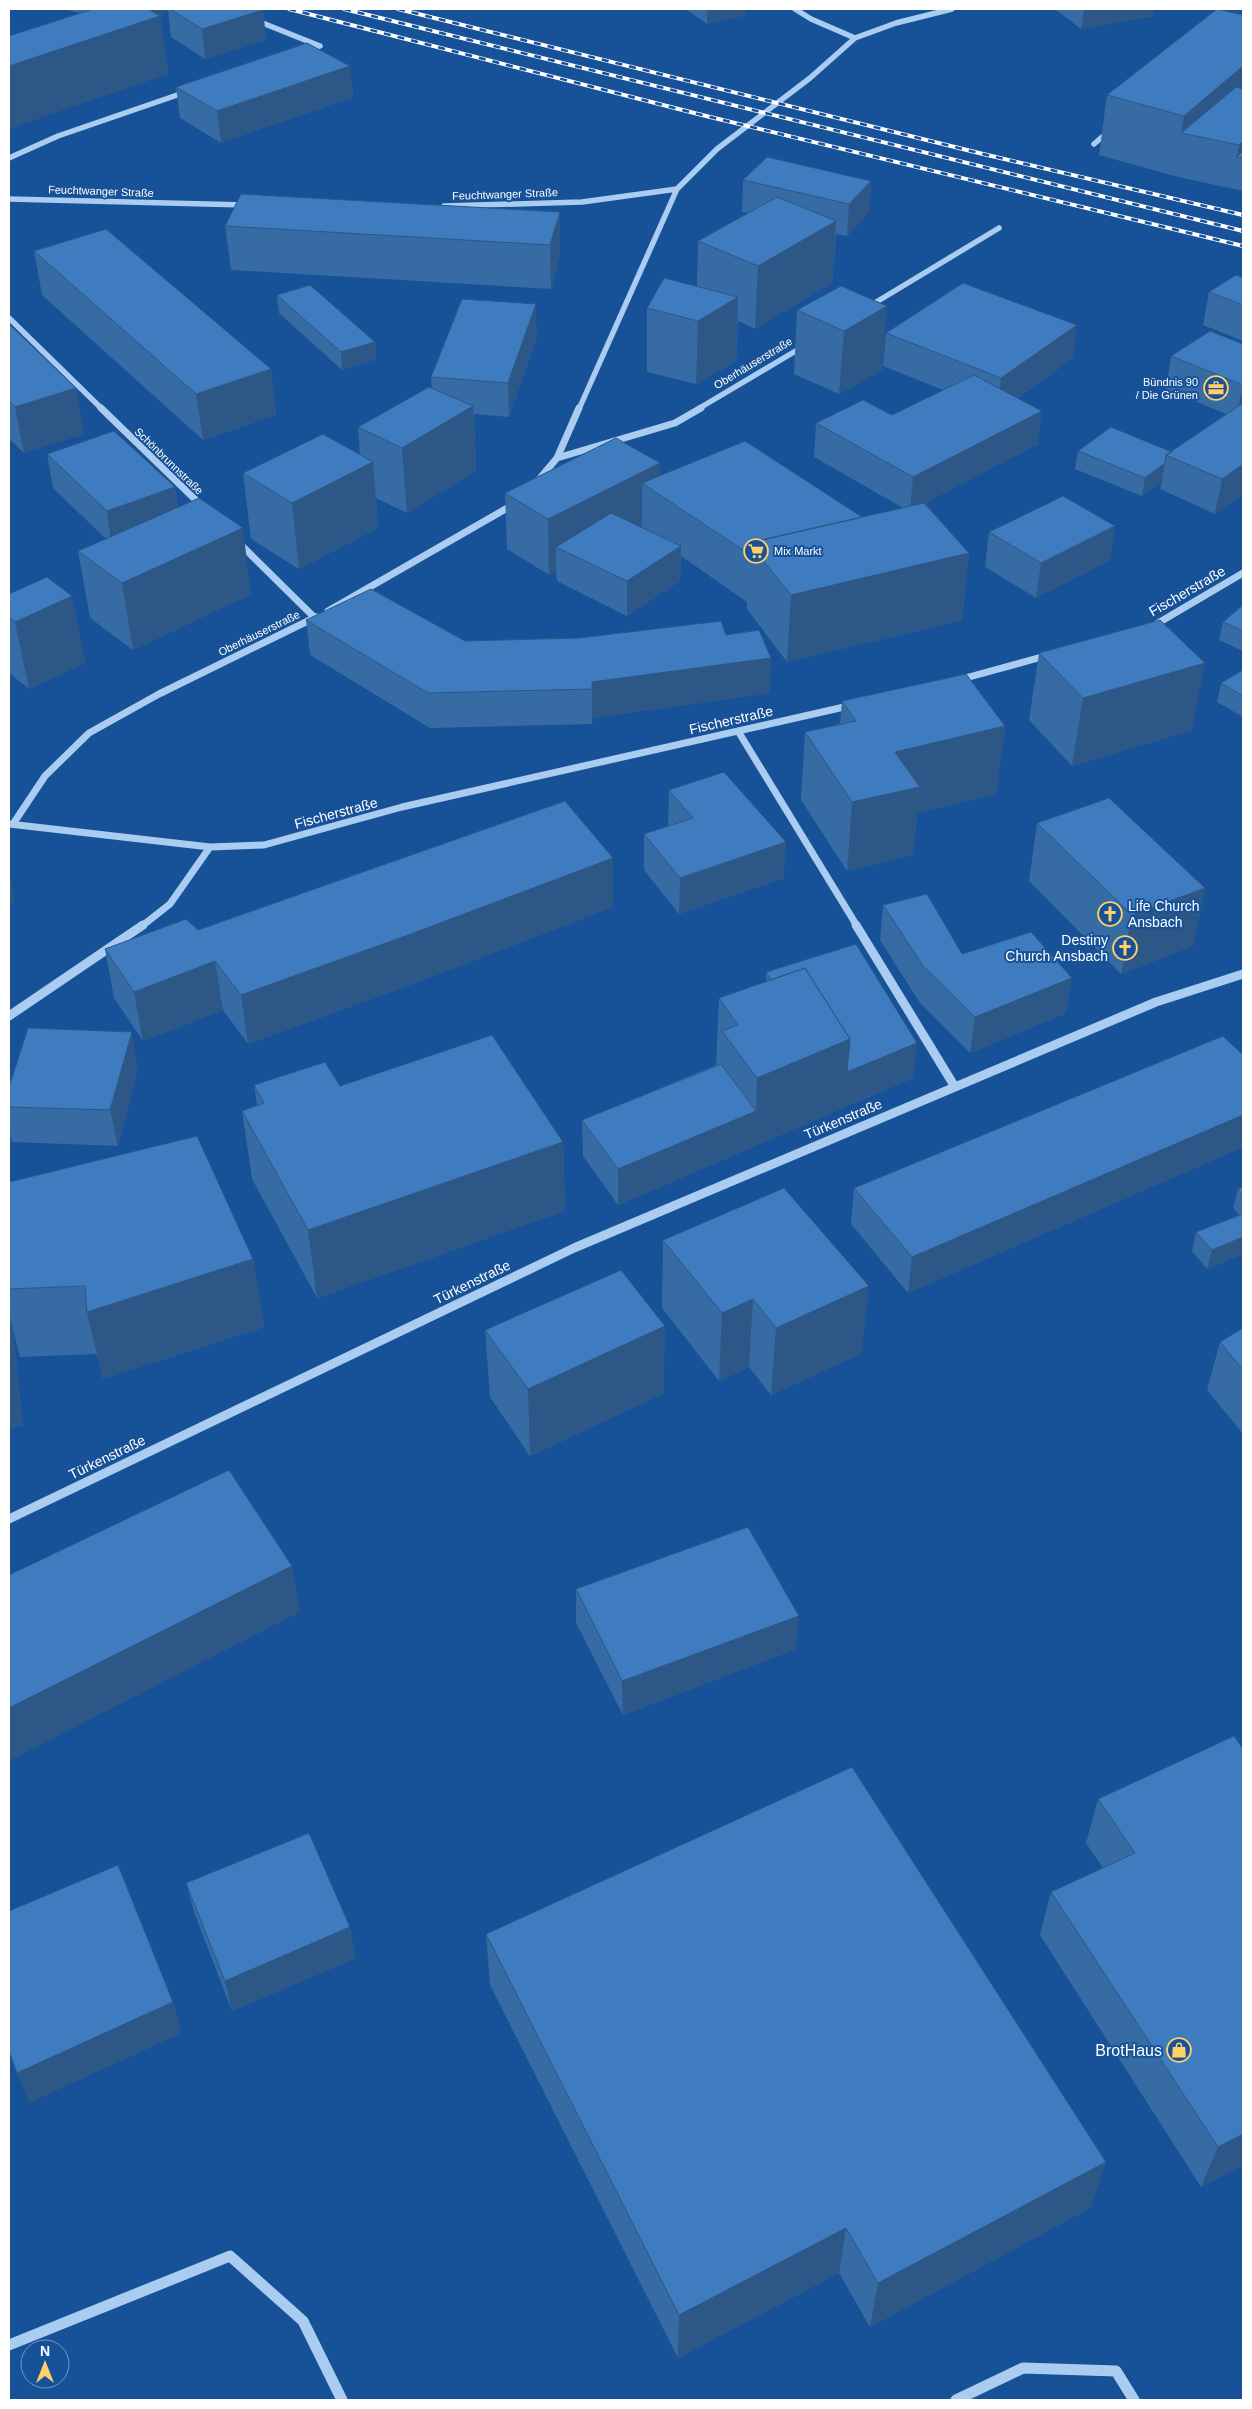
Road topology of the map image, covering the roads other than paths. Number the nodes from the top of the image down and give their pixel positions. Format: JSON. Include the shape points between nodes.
{"nodes":[{"id":1,"x":795,"y":9,"type":"edge"},
{"id":2,"x":952,"y":9,"type":"edge"},
{"id":3,"x":252,"y":19,"type":"dead end"},
{"id":4,"x":855,"y":38,"type":"junction"},
{"id":5,"x":302,"y":52,"type":"edge"},
{"id":6,"x":189,"y":91,"type":"edge"},
{"id":7,"x":1116,"y":125,"type":"edge"},
{"id":8,"x":1094,"y":144,"type":"dead end"},
{"id":9,"x":9,"y":158,"type":"edge"},
{"id":10,"x":677,"y":190,"type":"junction"},
{"id":11,"x":9,"y":199,"type":"edge"},
{"id":12,"x":254,"y":206,"type":"edge"},
{"id":13,"x":440,"y":206,"type":"edge"},
{"id":14,"x":999,"y":228,"type":"dead end"},
{"id":15,"x":859,"y":313,"type":"edge"},
{"id":16,"x":9,"y":318,"type":"edge"},
{"id":17,"x":809,"y":343,"type":"edge"},
{"id":18,"x":557,"y":458,"type":"junction"},
{"id":19,"x":529,"y":491,"type":"edge"},
{"id":20,"x":524,"y":498,"type":"edge"},
{"id":21,"x":211,"y":516,"type":"edge"},
{"id":22,"x":232,"y":536,"type":"dead end"},
{"id":23,"x":1243,"y":573,"type":"edge"},
{"id":24,"x":315,"y":618,"type":"junction"},
{"id":25,"x":1145,"y":628,"type":"edge"},
{"id":26,"x":1058,"y":652,"type":"edge"},
{"id":27,"x":953,"y":682,"type":"edge"},
{"id":28,"x":865,"y":703,"type":"edge"},
{"id":29,"x":738,"y":731,"type":"junction"},
{"id":30,"x":11,"y":824,"type":"edge"},
{"id":31,"x":210,"y":847,"type":"junction"},
{"id":32,"x":1243,"y":974,"type":"edge"},
{"id":33,"x":9,"y":1016,"type":"edge"},
{"id":34,"x":955,"y":1087,"type":"junction"},
{"id":35,"x":9,"y":1519,"type":"edge"},
{"id":36,"x":9,"y":2345,"type":"edge"},
{"id":37,"x":342,"y":2400,"type":"edge"},
{"id":38,"x":956,"y":2400,"type":"edge"},
{"id":39,"x":1134,"y":2400,"type":"edge"}],
"edges":[{"from":1,"to":4,"type":"street"},
{"from":2,"to":4,"type":"street","via":[[896,23]]},
{"from":3,"to":5,"type":"street","via":[[320,46]]},
{"from":4,"to":10,"type":"street","via":[[810,78],[717,149]]},
{"from":6,"to":9,"type":"street","via":[[58,136]]},
{"from":7,"to":8,"type":"street"},
{"from":10,"to":13,"type":"street","name":"Feuchtwanger Straße","via":[[582,202]]},
{"from":10,"to":18,"type":"street"},
{"from":11,"to":12,"type":"street","name":"Feuchtwanger Straße"},
{"from":14,"to":15,"type":"street"},
{"from":16,"to":21,"type":"street","name":"Schönbrunnstraße"},
{"from":17,"to":18,"type":"street","name":"Oberhäuserstraße","via":[[675,422]]},
{"from":18,"to":19,"type":"street"},
{"from":20,"to":24,"type":"street","name":"Oberhäuserstraße"},
{"from":22,"to":24,"type":"street"},
{"from":23,"to":25,"type":"street","name":"Fischerstraße","via":[[1155,626]]},
{"from":24,"to":30,"type":"street","name":"Oberhäuserstraße","via":[[159,694],[89,733],[46,776]]},
{"from":26,"to":27,"type":"street"},
{"from":28,"to":29,"type":"street","name":"Fischerstraße"},
{"from":29,"to":31,"type":"street","name":"Fischerstraße","via":[[402,807],[264,845]]},
{"from":29,"to":34,"type":"street"},
{"from":30,"to":31,"type":"street","name":"Fischerstraße"},
{"from":31,"to":33,"type":"street","via":[[170,904],[129,936]]},
{"from":32,"to":34,"type":"street","name":"Türkenstraße","via":[[1156,1002]]},
{"from":34,"to":35,"type":"street","name":"Türkenstraße","via":[[574,1248]]},
{"from":36,"to":37,"type":"street","via":[[230,2256],[303,2320]]},
{"from":38,"to":39,"type":"street","via":[[1023,2368],[1116,2371]]}]}
